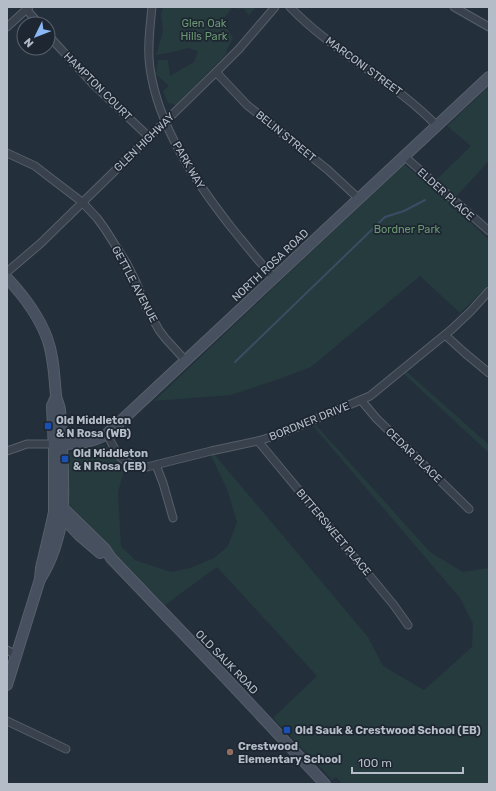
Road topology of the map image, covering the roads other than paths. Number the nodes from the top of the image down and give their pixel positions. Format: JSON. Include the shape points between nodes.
{"nodes":[{"id":1,"x":152,"y":7,"type":"edge"},
{"id":2,"x":275,"y":7,"type":"edge"},
{"id":3,"x":290,"y":7,"type":"edge"},
{"id":4,"x":454,"y":7,"type":"edge"},
{"id":5,"x":28,"y":8,"type":"edge"},
{"id":6,"x":7,"y":27,"type":"edge"},
{"id":7,"x":489,"y":27,"type":"edge"},
{"id":8,"x":56,"y":43,"type":"edge"},
{"id":9,"x":216,"y":72,"type":"junction"},
{"id":10,"x":489,"y":77,"type":"edge"},
{"id":11,"x":165,"y":122,"type":"junction"},
{"id":12,"x":437,"y":126,"type":"junction"},
{"id":13,"x":149,"y":137,"type":"junction"},
{"id":14,"x":7,"y":153,"type":"edge"},
{"id":15,"x":404,"y":156,"type":"junction"},
{"id":16,"x":358,"y":198,"type":"junction"},
{"id":17,"x":82,"y":202,"type":"junction"},
{"id":18,"x":489,"y":231,"type":"edge"},
{"id":19,"x":7,"y":272,"type":"edge"},
{"id":20,"x":7,"y":278,"type":"edge"},
{"id":21,"x":274,"y":278,"type":"junction"},
{"id":22,"x":489,"y":291,"type":"edge"},
{"id":23,"x":445,"y":335,"type":"junction"},
{"id":24,"x":185,"y":360,"type":"junction"},
{"id":25,"x":489,"y":373,"type":"edge"},
{"id":26,"x":361,"y":400,"type":"junction"},
{"id":27,"x":107,"y":434,"type":"junction"},
{"id":28,"x":258,"y":441,"type":"junction"},
{"id":29,"x":58,"y":444,"type":"junction"},
{"id":30,"x":7,"y":451,"type":"edge"},
{"id":31,"x":156,"y":465,"type":"junction"},
{"id":32,"x":469,"y":509,"type":"dead end"},
{"id":33,"x":60,"y":512,"type":"junction"},
{"id":34,"x":173,"y":518,"type":"dead end"},
{"id":35,"x":79,"y":534,"type":"junction"},
{"id":36,"x":58,"y":538,"type":"junction"},
{"id":37,"x":111,"y":558,"type":"junction"},
{"id":38,"x":40,"y":579,"type":"junction"},
{"id":39,"x":408,"y":625,"type":"dead end"},
{"id":40,"x":7,"y":650,"type":"edge"},
{"id":41,"x":16,"y":655,"type":"junction"},
{"id":42,"x":7,"y":685,"type":"edge"},
{"id":43,"x":7,"y":720,"type":"edge"},
{"id":44,"x":66,"y":749,"type":"dead end"},
{"id":45,"x":325,"y":784,"type":"edge"}],
"edges":[{"from":1,"to":11,"type":"street","name":"PARK WAY","via":[[150,66]]},
{"from":2,"to":9,"type":"street","name":"GLEN HIGHWAY"},
{"from":3,"to":12,"type":"street","name":"MARCONI STREET","via":[[326,39],[397,90]]},
{"from":4,"to":7,"type":"street"},
{"from":5,"to":6,"type":"street"},
{"from":8,"to":13,"type":"street","name":"HAMPTON COURT","via":[[92,83]]},
{"from":9,"to":11,"type":"street","name":"GLEN HIGHWAY"},
{"from":9,"to":16,"type":"street","name":"BELIN STREET","via":[[247,104]]},
{"from":10,"to":12,"type":"street","name":"NORTH ROSA ROAD"},
{"from":11,"to":13,"type":"street","name":"GLEN HIGHWAY"},
{"from":11,"to":21,"type":"street","name":"PARK WAY","via":[[205,192]]},
{"from":12,"to":15,"type":"street","name":"NORTH ROSA ROAD"},
{"from":13,"to":17,"type":"street","name":"GLEN HIGHWAY"},
{"from":14,"to":17,"type":"street","name":"GETTLE AVENUE","via":[[35,166]]},
{"from":15,"to":16,"type":"street","name":"NORTH ROSA ROAD"},
{"from":15,"to":18,"type":"street","name":"ELDER PLACE"},
{"from":16,"to":21,"type":"street","name":"NORTH ROSA ROAD"},
{"from":17,"to":19,"type":"street","name":"GLEN HIGHWAY"},
{"from":17,"to":24,"type":"street","name":"GETTLE AVENUE","via":[[105,229],[127,264],[159,330]]},
{"from":20,"to":29,"type":"street","via":[[30,304],[51,350],[56,397],[60,407]]},
{"from":21,"to":24,"type":"street","name":"NORTH ROSA ROAD"},
{"from":22,"to":23,"type":"street","name":"BORDNER DRIVE"},
{"from":23,"to":25,"type":"street"},
{"from":23,"to":26,"type":"street","name":"BORDNER DRIVE","via":[[370,396]]},
{"from":24,"to":27,"type":"street","name":"NORTH ROSA ROAD"},
{"from":26,"to":28,"type":"street","name":"BORDNER DRIVE"},
{"from":26,"to":32,"type":"street","name":"CEDAR PLACE","via":[[376,418]]},
{"from":27,"to":29,"type":"street","name":"NORTH ROSA ROAD","via":[[90,441]]},
{"from":27,"to":31,"type":"street","name":"BORDNER DRIVE","via":[[120,457],[130,464],[147,467]]},
{"from":28,"to":31,"type":"street","name":"BORDNER DRIVE"},
{"from":28,"to":39,"type":"street","name":"BITTERSWEET PLACE"},
{"from":29,"to":30,"type":"street","via":[[27,444]]},
{"from":29,"to":33,"type":"street"},
{"from":31,"to":34,"type":"street"},
{"from":33,"to":35,"type":"street","name":"OLD SAUK ROAD"},
{"from":33,"to":36,"type":"street"},
{"from":33,"to":37,"type":"street","name":"OLD SAUK ROAD","via":[[105,549]]},
{"from":33,"to":38,"type":"street","via":[[51,526],[40,568]]},
{"from":35,"to":36,"type":"street"},
{"from":35,"to":37,"type":"street","name":"OLD SAUK ROAD","via":[[100,553]]},
{"from":36,"to":38,"type":"street"},
{"from":37,"to":45,"type":"street","name":"OLD SAUK ROAD"},
{"from":38,"to":41,"type":"street"},
{"from":40,"to":41,"type":"street"},
{"from":41,"to":42,"type":"street"},
{"from":43,"to":44,"type":"street"}]}
